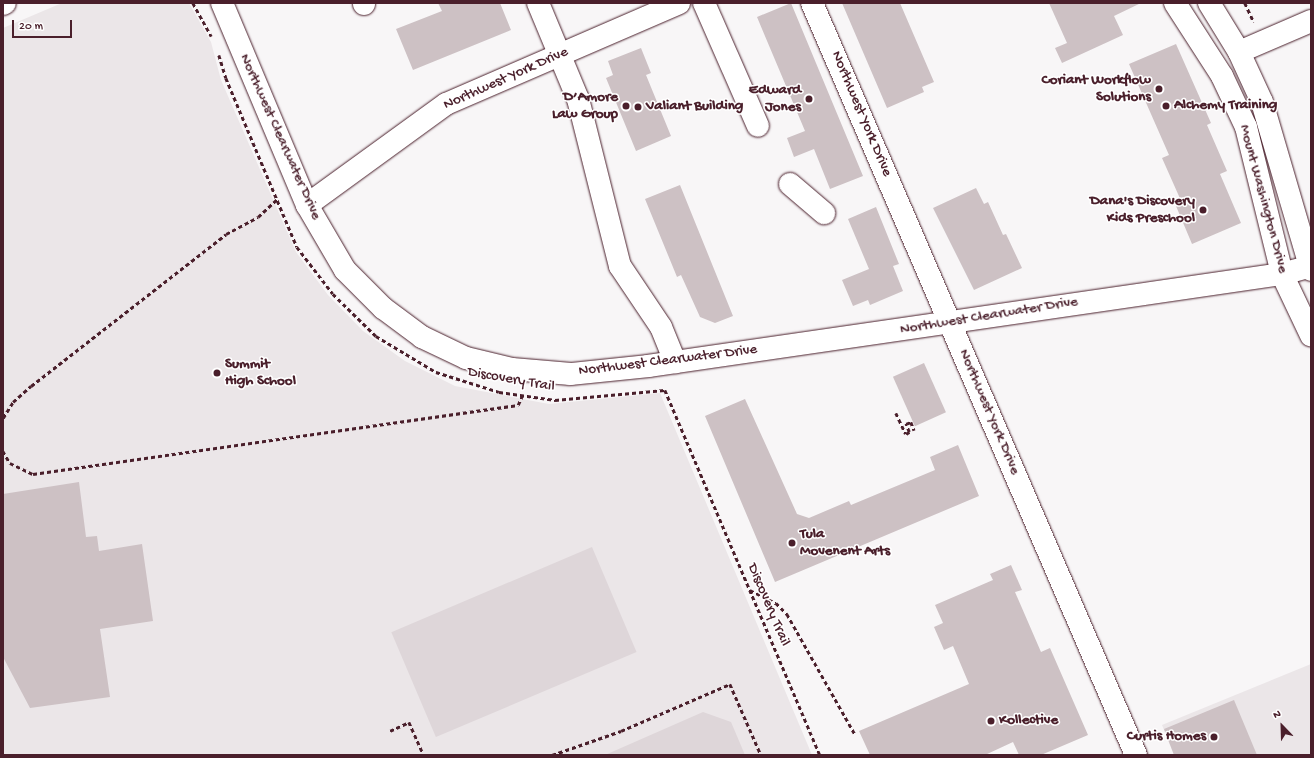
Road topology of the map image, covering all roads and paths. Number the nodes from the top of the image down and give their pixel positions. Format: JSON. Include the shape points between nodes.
{"nodes":[{"id":1,"x":193,"y":3,"type":"edge"},
{"id":2,"x":222,"y":3,"type":"edge"},
{"id":3,"x":538,"y":3,"type":"edge"},
{"id":4,"x":679,"y":3,"type":"edge"},
{"id":5,"x":704,"y":3,"type":"edge"},
{"id":6,"x":812,"y":3,"type":"edge"},
{"id":7,"x":1175,"y":3,"type":"edge"},
{"id":8,"x":1209,"y":3,"type":"edge"},
{"id":9,"x":1244,"y":3,"type":"edge"},
{"id":10,"x":1311,"y":21,"type":"edge"},
{"id":11,"x":1256,"y":26,"type":"dead end"},
{"id":12,"x":215,"y":41,"type":"dead end"},
{"id":13,"x":217,"y":47,"type":"dead end"},
{"id":14,"x":1239,"y":52,"type":"junction"},
{"id":15,"x":561,"y":55,"type":"junction"},
{"id":16,"x":758,"y":126,"type":"dead end"},
{"id":17,"x":790,"y":184,"type":"dead end"},
{"id":18,"x":277,"y":199,"type":"junction"},
{"id":19,"x":307,"y":205,"type":"junction"},
{"id":20,"x":824,"y":213,"type":"dead end"},
{"id":21,"x":1311,"y":268,"type":"edge"},
{"id":22,"x":1282,"y":274,"type":"junction"},
{"id":23,"x":951,"y":322,"type":"junction"},
{"id":24,"x":1311,"y":335,"type":"edge"},
{"id":25,"x":675,"y":362,"type":"junction"},
{"id":26,"x":522,"y":396,"type":"junction"},
{"id":27,"x":896,"y":412,"type":"dead end"},
{"id":28,"x":3,"y":418,"type":"edge"},
{"id":29,"x":914,"y":430,"type":"dead end"},
{"id":30,"x":3,"y":450,"type":"edge"},
{"id":31,"x":749,"y":590,"type":"junction"},
{"id":32,"x":390,"y":730,"type":"dead end"},
{"id":33,"x":854,"y":734,"type":"dead end"},
{"id":34,"x":424,"y":755,"type":"edge"},
{"id":35,"x":552,"y":755,"type":"edge"},
{"id":36,"x":761,"y":755,"type":"edge"},
{"id":37,"x":820,"y":755,"type":"edge"},
{"id":38,"x":1136,"y":755,"type":"edge"}],
"edges":[{"from":1,"to":12,"type":"path"},
{"from":2,"to":19,"type":"street","name":"Northwest Clearwater Drive"},
{"from":3,"to":15,"type":"street"},
{"from":4,"to":15,"type":"street","name":"Northwest York Drive"},
{"from":5,"to":16,"type":"street"},
{"from":6,"to":23,"type":"street","name":"Northwest York Drive"},
{"from":7,"to":22,"type":"street","name":"Mount Washington Drive","via":[[1222,76],[1246,127]]},
{"from":8,"to":14,"type":"street","name":"Mount Washington Drive"},
{"from":9,"to":11,"type":"path"},
{"from":10,"to":14,"type":"street"},
{"from":13,"to":18,"type":"path","name":"Discovery Trail","via":[[226,78]]},
{"from":14,"to":21,"type":"street","name":"Mount Washington Drive","via":[[1262,102]]},
{"from":15,"to":19,"type":"street","name":"Northwest York Drive","via":[[446,104]]},
{"from":15,"to":25,"type":"street","via":[[587,129],[620,266],[660,327]]},
{"from":17,"to":20,"type":"street"},
{"from":18,"to":26,"type":"path","name":"Discovery Trail","via":[[297,247],[317,275],[376,336],[436,372],[461,383]]},
{"from":18,"to":28,"type":"path","via":[[258,216],[226,234],[31,386],[13,402]]},
{"from":19,"to":25,"type":"street","name":"Northwest Clearwater Drive","via":[[345,270],[383,308],[422,337],[466,358],[512,368],[571,374]]},
{"from":21,"to":22,"type":"street","name":"Northwest Clearwater Drive"},
{"from":22,"to":23,"type":"street","name":"Northwest Clearwater Drive"},
{"from":22,"to":24,"type":"street","name":"Mount Washington Drive"},
{"from":23,"to":25,"type":"street","name":"Northwest Clearwater Drive"},
{"from":23,"to":38,"type":"street","name":"Northwest York Drive"},
{"from":26,"to":30,"type":"path","via":[[518,405],[33,474],[10,463]]},
{"from":26,"to":31,"type":"path","name":"Discovery Trail","via":[[555,400],[665,390]]},
{"from":27,"to":29,"type":"path","via":[[906,434],[910,432],[906,424],[911,422]]},
{"from":31,"to":33,"type":"path","via":[[776,603],[788,614]]},
{"from":31,"to":37,"type":"path","name":"Discovery Trail"},
{"from":32,"to":34,"type":"path","via":[[409,722]]},
{"from":35,"to":36,"type":"path","via":[[621,731],[730,684]]}]}
